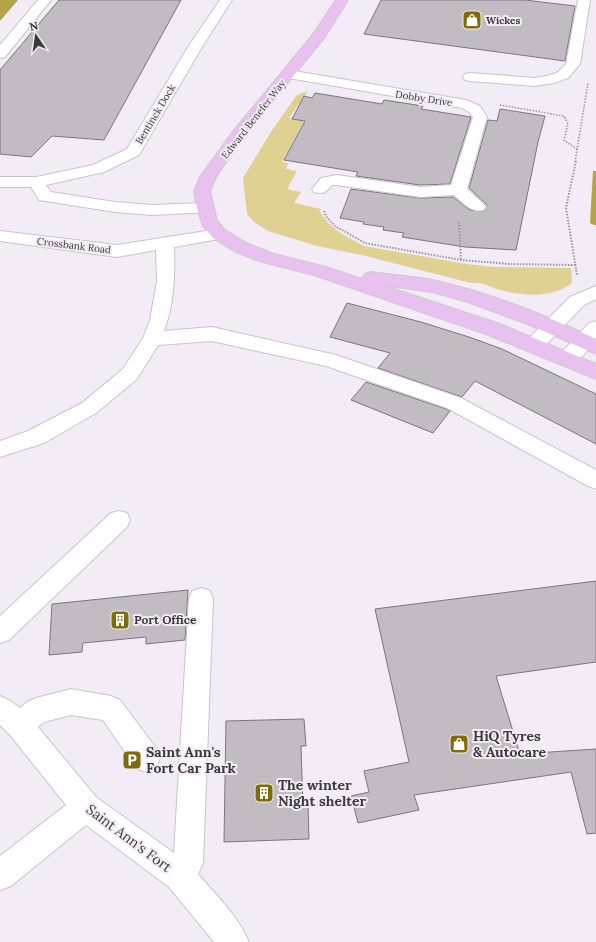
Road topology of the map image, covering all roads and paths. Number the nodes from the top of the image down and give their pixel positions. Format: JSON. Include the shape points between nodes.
{"nodes":[{"id":1,"x":46,"y":0,"type":"edge"},
{"id":2,"x":226,"y":0,"type":"edge"},
{"id":3,"x":342,"y":0,"type":"edge"},
{"id":4,"x":584,"y":0,"type":"edge"},
{"id":5,"x":0,"y":54,"type":"edge"},
{"id":6,"x":288,"y":74,"type":"junction"},
{"id":7,"x":470,"y":77,"type":"dead end"},
{"id":8,"x":588,"y":82,"type":"dead end"},
{"id":9,"x":474,"y":108,"type":"junction"},
{"id":10,"x":578,"y":150,"type":"junction"},
{"id":11,"x":0,"y":182,"type":"edge"},
{"id":12,"x":36,"y":182,"type":"junction"},
{"id":13,"x":320,"y":189,"type":"joint"},
{"id":14,"x":458,"y":190,"type":"junction"},
{"id":15,"x":478,"y":206,"type":"dead end"},
{"id":16,"x":205,"y":208,"type":"junction"},
{"id":17,"x":219,"y":234,"type":"junction"},
{"id":18,"x":0,"y":236,"type":"edge"},
{"id":19,"x":165,"y":243,"type":"junction"},
{"id":20,"x":461,"y":260,"type":"junction"},
{"id":21,"x":576,"y":265,"type":"junction"},
{"id":22,"x":320,"y":271,"type":"junction"},
{"id":23,"x":596,"y":292,"type":"edge"},
{"id":24,"x":577,"y":301,"type":"junction"},
{"id":25,"x":552,"y":325,"type":"junction"},
{"id":26,"x":592,"y":338,"type":"edge"},
{"id":27,"x":152,"y":339,"type":"junction"},
{"id":28,"x":534,"y":345,"type":"junction"},
{"id":29,"x":567,"y":359,"type":"junction"},
{"id":30,"x":596,"y":372,"type":"edge"},
{"id":31,"x":0,"y":449,"type":"edge"},
{"id":32,"x":596,"y":480,"type":"edge"},
{"id":33,"x":119,"y":520,"type":"dead end"},
{"id":34,"x":201,"y":599,"type":"dead end"},
{"id":35,"x":0,"y":632,"type":"edge"},
{"id":36,"x":10,"y":717,"type":"edge"},
{"id":37,"x":146,"y":758,"type":"dead end"},
{"id":38,"x":86,"y":807,"type":"junction"},
{"id":39,"x":0,"y":875,"type":"edge"},
{"id":40,"x":180,"y":876,"type":"junction"},
{"id":41,"x":233,"y":942,"type":"edge"}],
"edges":[{"from":1,"to":5,"type":"street"},
{"from":2,"to":12,"type":"street","name":"Bentinck Dock","via":[[133,152],[98,169]]},
{"from":3,"to":6,"type":"main road","name":"Edward Benefer Way","via":[[319,35]]},
{"from":4,"to":7,"type":"street","via":[[573,64],[567,73],[554,79],[535,81]]},
{"from":6,"to":9,"type":"street","name":"Dobby Drive","via":[[466,104]]},
{"from":6,"to":16,"type":"main road","name":"Edward Benefer Way","via":[[236,136],[208,177],[202,191]]},
{"from":8,"to":10,"type":"path"},
{"from":9,"to":10,"type":"path","via":[[492,104],[564,116],[568,124],[564,140]]},
{"from":9,"to":14,"type":"street","via":[[480,117]]},
{"from":10,"to":21,"type":"path","via":[[566,208]]},
{"from":11,"to":12,"type":"street","name":"Bentinck Dock"},
{"from":12,"to":16,"type":"street","via":[[45,196],[68,200],[152,210]]},
{"from":13,"to":14,"type":"street","via":[[327,181],[337,180],[420,192]]},
{"from":13,"to":20,"type":"path","via":[[328,199],[324,213],[327,218],[335,226],[365,243]]},
{"from":14,"to":15,"type":"street"},
{"from":14,"to":20,"type":"path"},
{"from":16,"to":17,"type":"main road","name":"Edward Benefer Way","via":[[209,222]]},
{"from":17,"to":19,"type":"street","name":"Crossbank Road"},
{"from":17,"to":22,"type":"main road","name":"Edward Benefer Way","via":[[240,247],[265,257]]},
{"from":18,"to":19,"type":"street","name":"Crossbank Road","via":[[117,251]]},
{"from":19,"to":27,"type":"street","via":[[166,281],[160,320]]},
{"from":20,"to":21,"type":"path"},
{"from":21,"to":24,"type":"path","via":[[578,282],[563,293]]},
{"from":22,"to":25,"type":"main road","name":"Edward Benefer Way","via":[[431,286]]},
{"from":22,"to":28,"type":"main road","name":"Edward Benefer Way"},
{"from":23,"to":24,"type":"street"},
{"from":24,"to":25,"type":"street"},
{"from":25,"to":26,"type":"main road","name":"Edward Benefer Way"},
{"from":25,"to":28,"type":"street"},
{"from":26,"to":29,"type":"street"},
{"from":27,"to":31,"type":"street","via":[[130,374],[89,408],[36,437]]},
{"from":27,"to":32,"type":"street","via":[[212,334],[329,360],[454,403]]},
{"from":28,"to":29,"type":"main road","name":"Edward Benefer Way"},
{"from":29,"to":30,"type":"main road","name":"Edward Benefer Way"},
{"from":33,"to":35,"type":"street"},
{"from":34,"to":40,"type":"street","via":[[188,863]]},
{"from":36,"to":37,"type":"street","via":[[71,702],[110,709]]},
{"from":36,"to":38,"type":"street","name":"Saint Ann's Fort"},
{"from":38,"to":39,"type":"street"},
{"from":38,"to":40,"type":"street","name":"Saint Ann's Fort"},
{"from":40,"to":41,"type":"street","name":"Saint Ann's Fort"}]}
